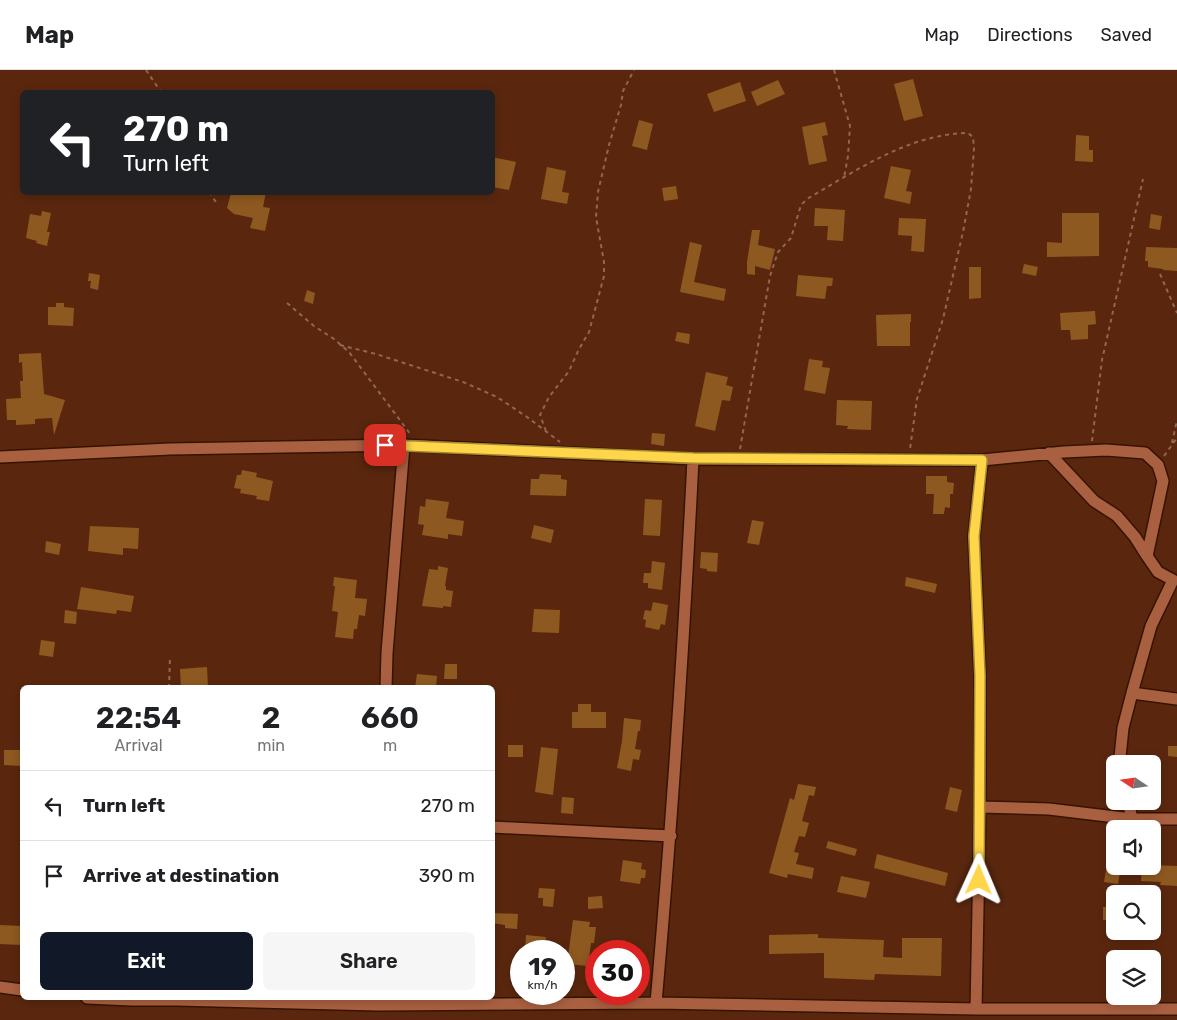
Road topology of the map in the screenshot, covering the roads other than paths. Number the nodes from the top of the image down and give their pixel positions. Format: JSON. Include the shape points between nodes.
{"nodes":[{"id":1,"x":404,"y":445,"type":"junction"},
{"id":2,"x":1049,"y":453,"type":"junction"},
{"id":3,"x":0,"y":457,"type":"edge"},
{"id":4,"x":693,"y":458,"type":"junction"},
{"id":5,"x":982,"y":460,"type":"junction"},
{"id":6,"x":1147,"y":556,"type":"junction"},
{"id":7,"x":1175,"y":580,"type":"edge"},
{"id":8,"x":386,"y":685,"type":"edge"},
{"id":9,"x":1132,"y":692,"type":"junction"},
{"id":10,"x":1177,"y":699,"type":"edge"},
{"id":11,"x":1120,"y":755,"type":"edge"},
{"id":12,"x":980,"y":807,"type":"junction"},
{"id":13,"x":1130,"y":810,"type":"edge"},
{"id":14,"x":1132,"y":819,"type":"junction"},
{"id":15,"x":1177,"y":819,"type":"edge"},
{"id":16,"x":495,"y":827,"type":"edge"},
{"id":17,"x":671,"y":836,"type":"junction"},
{"id":18,"x":0,"y":987,"type":"edge"},
{"id":19,"x":20,"y":990,"type":"edge"},
{"id":20,"x":132,"y":1000,"type":"edge"},
{"id":21,"x":178,"y":1000,"type":"edge"},
{"id":22,"x":178,"y":1000,"type":"edge"},
{"id":23,"x":379,"y":1001,"type":"edge"},
{"id":24,"x":656,"y":1003,"type":"junction"},
{"id":25,"x":1177,"y":1009,"type":"edge"},
{"id":26,"x":976,"y":1010,"type":"junction"}],
"edges":[{"from":1,"to":3,"type":"street","via":[[170,449]]},
{"from":1,"to":4,"type":"street"},
{"from":1,"to":8,"type":"street"},
{"from":2,"to":5,"type":"street"},
{"from":2,"to":6,"type":"street","via":[[1094,501],[1117,516]]},
{"from":2,"to":6,"type":"street","via":[[1145,453],[1158,465],[1163,480]]},
{"from":4,"to":5,"type":"street"},
{"from":4,"to":17,"type":"street"},
{"from":5,"to":12,"type":"street","via":[[974,536],[980,676]]},
{"from":6,"to":7,"type":"street","via":[[1158,572]]},
{"from":7,"to":9,"type":"street","via":[[1151,626]]},
{"from":9,"to":10,"type":"street"},
{"from":9,"to":11,"type":"street"},
{"from":12,"to":14,"type":"street","via":[[1049,809]]},
{"from":12,"to":26,"type":"street"},
{"from":13,"to":14,"type":"street"},
{"from":14,"to":15,"type":"street"},
{"from":16,"to":17,"type":"street"},
{"from":17,"to":24,"type":"street"},
{"from":18,"to":19,"type":"street"},
{"from":20,"to":22,"type":"street"},
{"from":21,"to":23,"type":"street"},
{"from":23,"to":24,"type":"street"},
{"from":24,"to":26,"type":"street"},
{"from":25,"to":26,"type":"street"}]}
